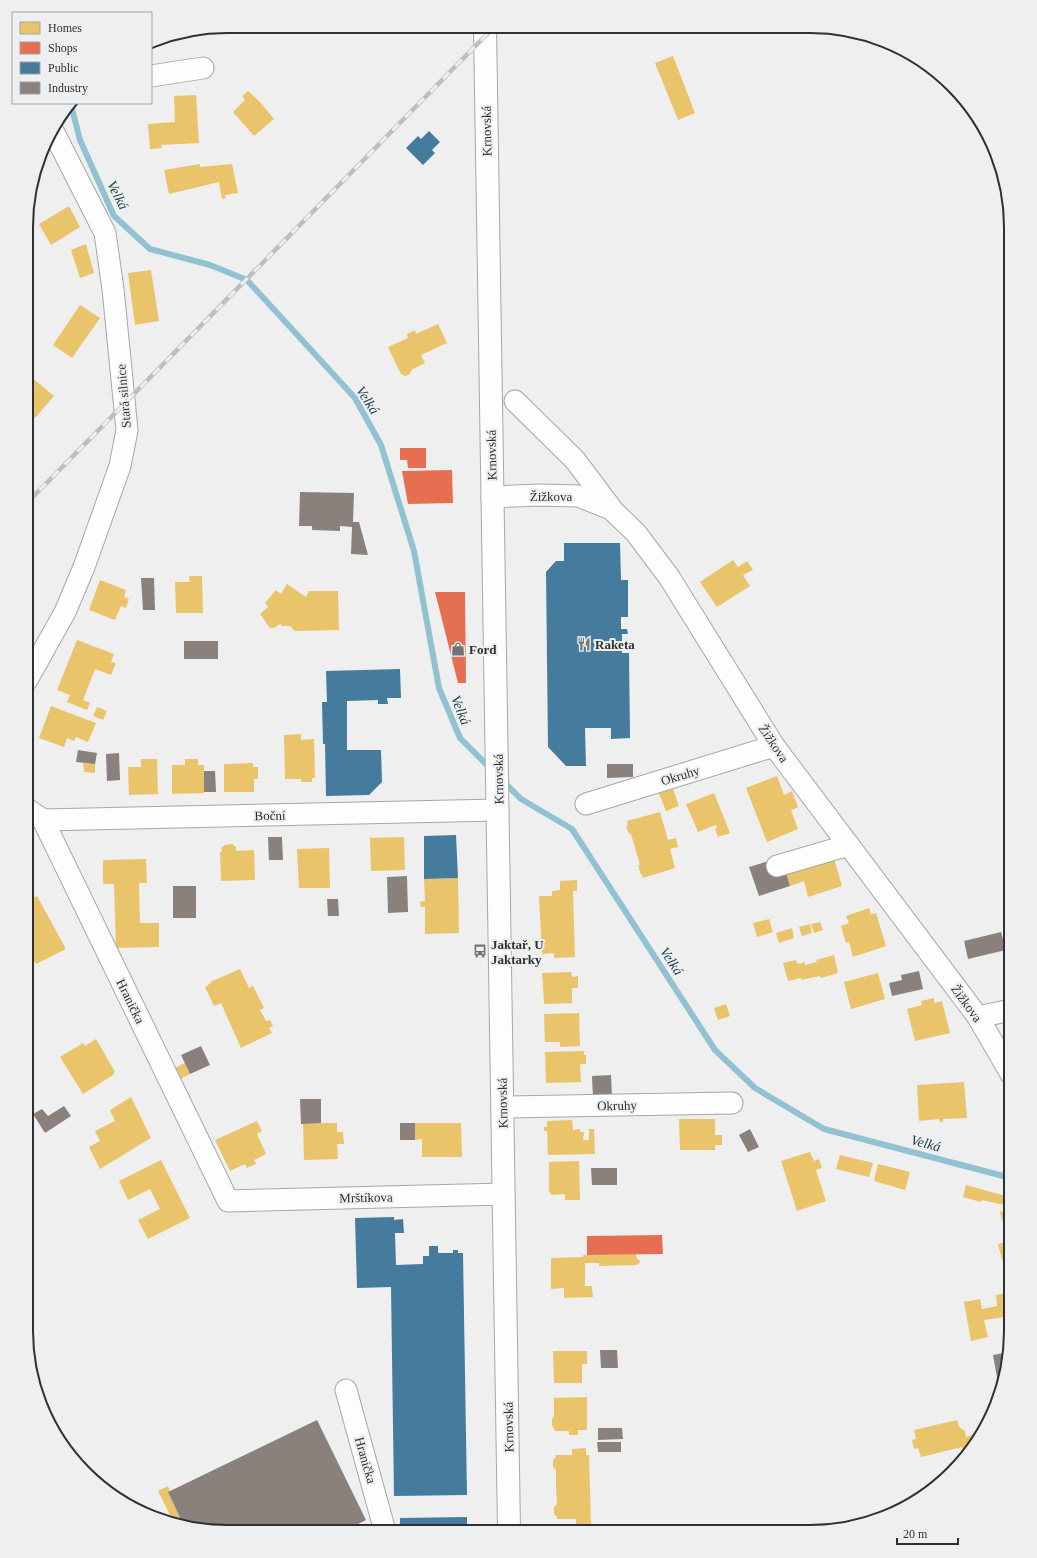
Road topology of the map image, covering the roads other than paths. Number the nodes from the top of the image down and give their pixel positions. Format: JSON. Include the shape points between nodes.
{"nodes":[{"id":1,"x":484,"y":33,"type":"edge"},
{"id":2,"x":203,"y":68,"type":"dead end"},
{"id":3,"x":152,"y":76,"type":"edge"},
{"id":4,"x":56,"y":136,"type":"edge"},
{"id":5,"x":514,"y":401,"type":"dead end"},
{"id":6,"x":492,"y":497,"type":"junction"},
{"id":7,"x":611,"y":509,"type":"junction"},
{"id":8,"x":33,"y":669,"type":"edge"},
{"id":9,"x":774,"y":746,"type":"junction"},
{"id":10,"x":586,"y":804,"type":"dead end"},
{"id":11,"x":498,"y":810,"type":"junction"},
{"id":12,"x":35,"y":814,"type":"edge"},
{"id":13,"x":849,"y":846,"type":"junction"},
{"id":14,"x":777,"y":866,"type":"dead end"},
{"id":15,"x":1004,"y":1011,"type":"edge"},
{"id":16,"x":978,"y":1017,"type":"junction"},
{"id":17,"x":1004,"y":1062,"type":"edge"},
{"id":18,"x":732,"y":1103,"type":"dead end"},
{"id":19,"x":502,"y":1107,"type":"junction"},
{"id":20,"x":504,"y":1194,"type":"junction"},
{"id":21,"x":228,"y":1200,"type":"joint"},
{"id":22,"x":346,"y":1390,"type":"dead end"},
{"id":23,"x":383,"y":1525,"type":"edge"},
{"id":24,"x":509,"y":1525,"type":"edge"}],
"edges":[{"from":1,"to":6,"type":"main road","name":"Krnovská"},
{"from":2,"to":3,"type":"street"},
{"from":4,"to":8,"type":"street","name":"Stará silnice","via":[[105,233],[113,289],[126,430],[120,466],[84,567],[65,612]]},
{"from":5,"to":7,"type":"street","via":[[575,460]]},
{"from":6,"to":7,"type":"street","name":"Žižkova","via":[[578,496]]},
{"from":6,"to":11,"type":"main road","name":"Krnovská"},
{"from":7,"to":9,"type":"street","name":"Žižkova","via":[[636,533],[669,578]]},
{"from":9,"to":10,"type":"street","name":"Okruhy"},
{"from":9,"to":13,"type":"street","name":"Žižkova"},
{"from":11,"to":12,"type":"street","name":"Boční"},
{"from":11,"to":19,"type":"main road","name":"Krnovská"},
{"from":12,"to":21,"type":"street","name":"Hranička"},
{"from":13,"to":14,"type":"street"},
{"from":13,"to":16,"type":"street","name":"Žižkova"},
{"from":15,"to":16,"type":"street"},
{"from":16,"to":17,"type":"street","name":"Žižkova"},
{"from":18,"to":19,"type":"street","name":"Okruhy"},
{"from":19,"to":20,"type":"main road","name":"Krnovská"},
{"from":20,"to":21,"type":"street","name":"Mrštíkova"},
{"from":20,"to":24,"type":"main road","name":"Krnovská"},
{"from":22,"to":23,"type":"street","name":"Hranička"}]}
